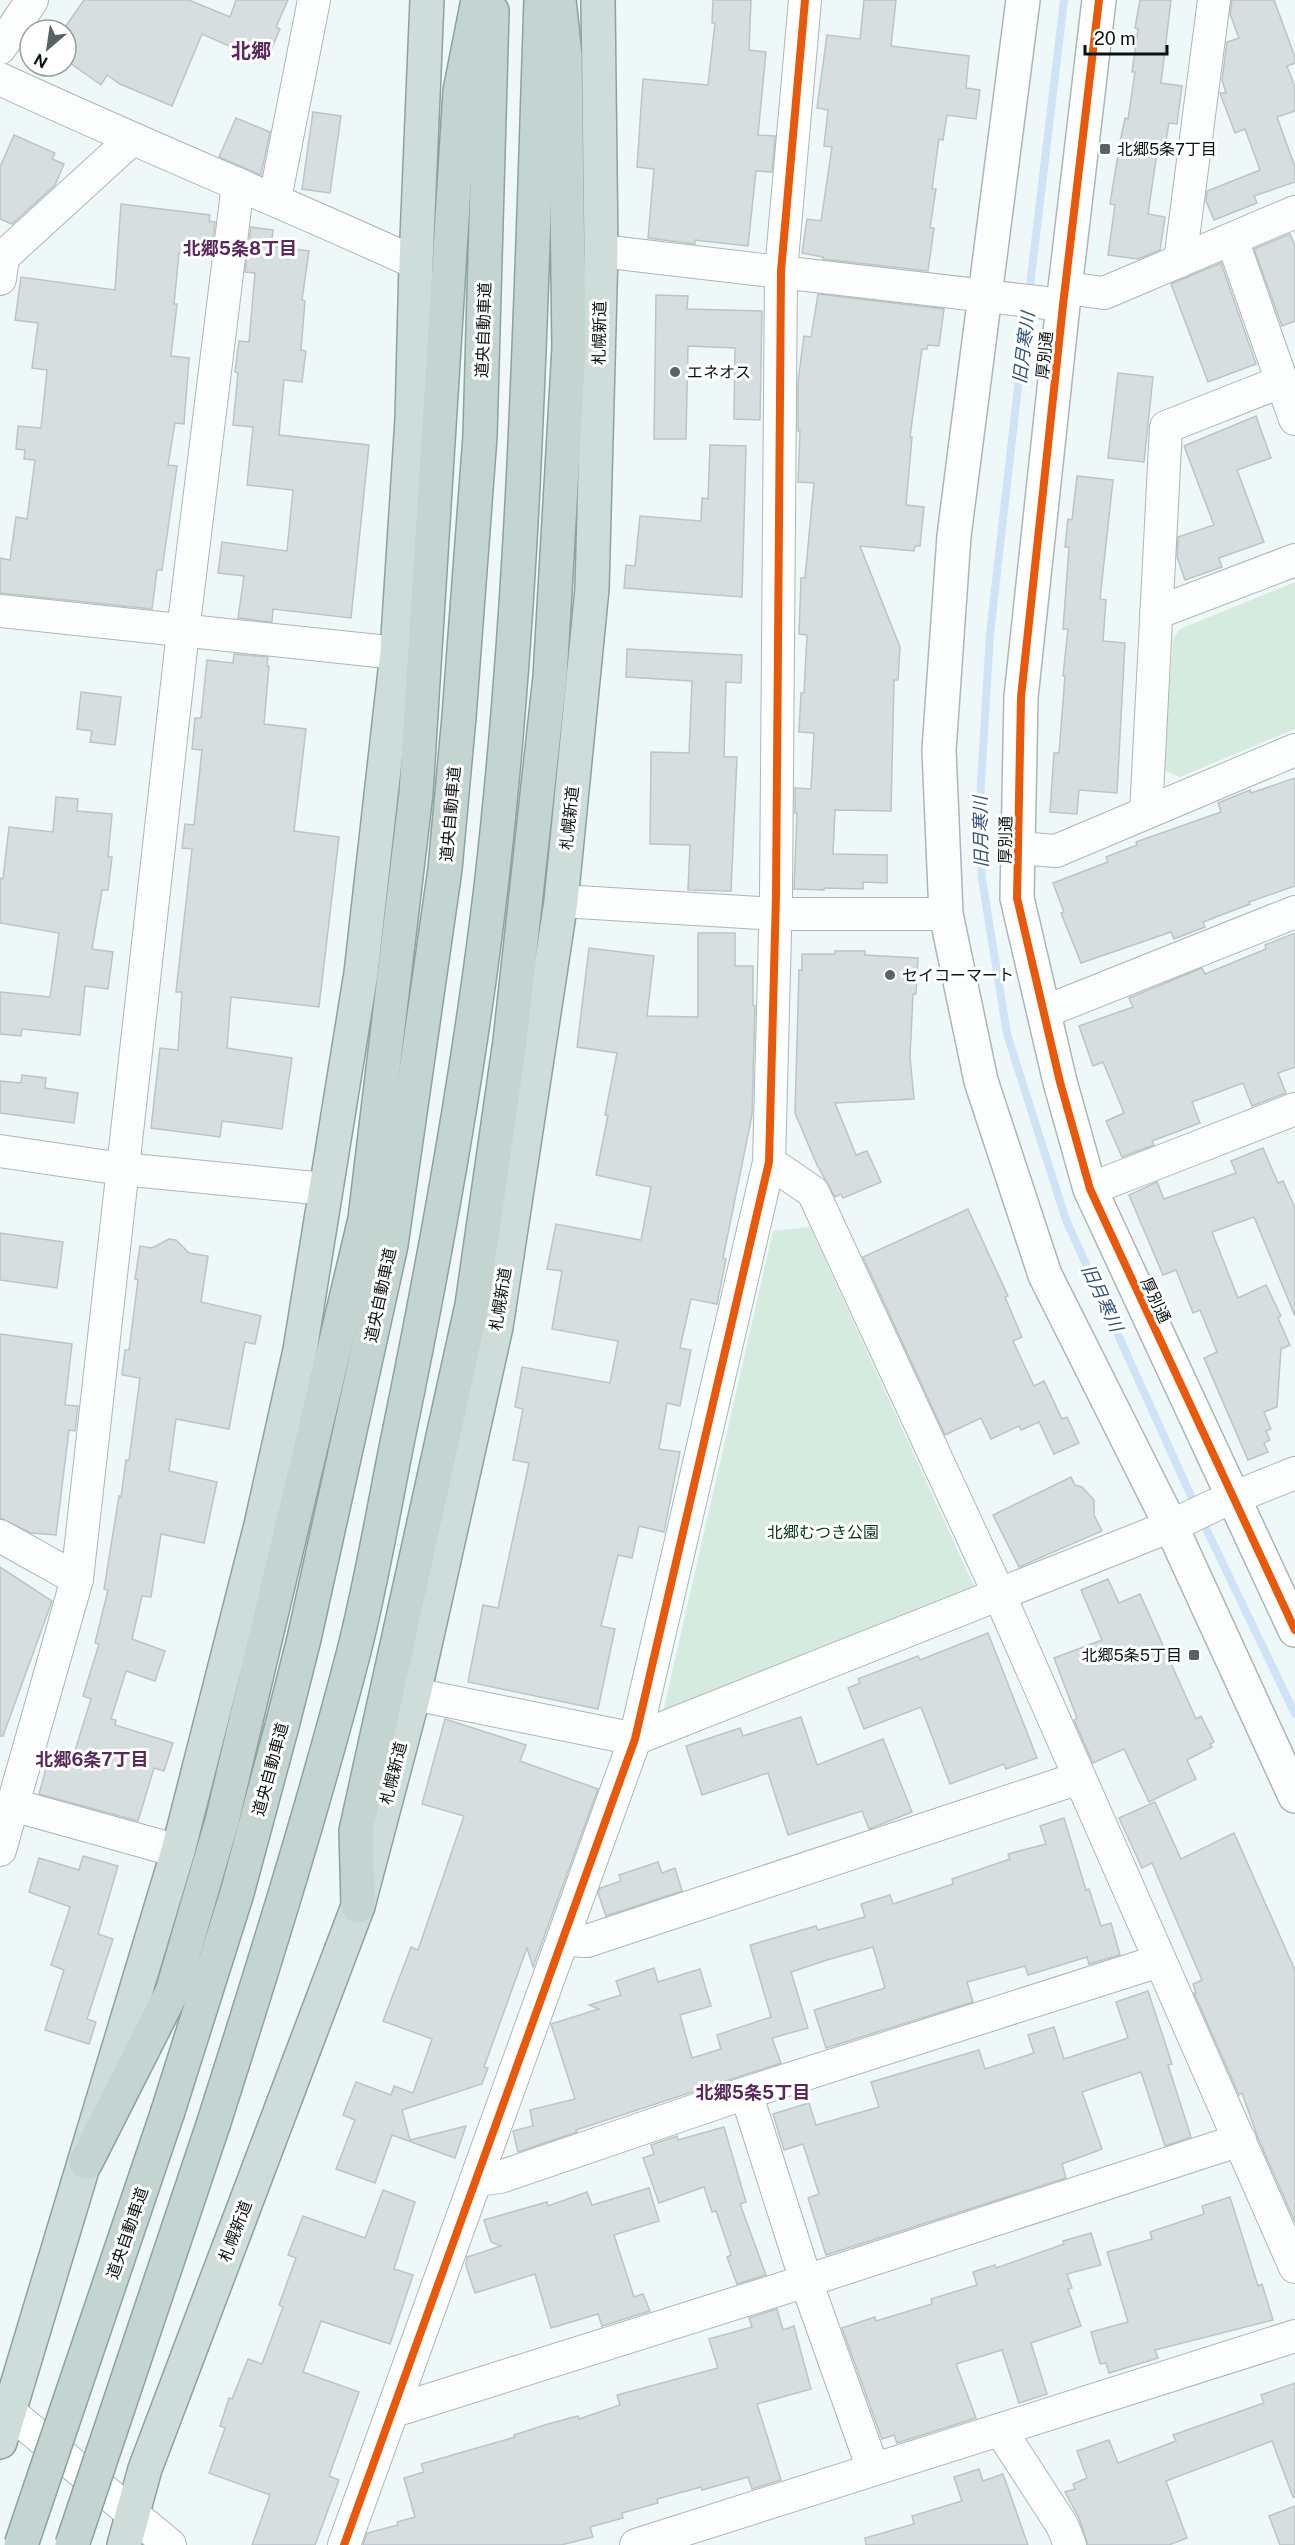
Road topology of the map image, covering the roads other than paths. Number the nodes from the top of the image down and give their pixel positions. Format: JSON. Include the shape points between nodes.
{"nodes":[{"id":1,"x":32,"y":0,"type":"edge"},
{"id":2,"x":315,"y":0,"type":"edge"},
{"id":3,"x":427,"y":0,"type":"edge"},
{"id":4,"x":478,"y":0,"type":"edge"},
{"id":5,"x":492,"y":0,"type":"edge"},
{"id":6,"x":541,"y":0,"type":"edge"},
{"id":7,"x":559,"y":0,"type":"edge"},
{"id":8,"x":598,"y":0,"type":"edge"},
{"id":9,"x":806,"y":0,"type":"edge"},
{"id":10,"x":1023,"y":0,"type":"edge"},
{"id":11,"x":1100,"y":0,"type":"edge"},
{"id":12,"x":1214,"y":0,"type":"edge"},
{"id":13,"x":0,"y":48,"type":"edge"},
{"id":14,"x":0,"y":79,"type":"edge"},
{"id":15,"x":131,"y":140,"type":"junction"},
{"id":16,"x":238,"y":184,"type":"junction"},
{"id":17,"x":275,"y":199,"type":"junction"},
{"id":18,"x":1295,"y":212,"type":"edge"},
{"id":19,"x":1232,"y":239,"type":"junction"},
{"id":20,"x":601,"y":251,"type":"junction"},
{"id":21,"x":1180,"y":261,"type":"junction"},
{"id":22,"x":416,"y":263,"type":"junction"},
{"id":23,"x":781,"y":271,"type":"junction"},
{"id":24,"x":0,"y":279,"type":"edge"},
{"id":25,"x":996,"y":298,"type":"junction"},
{"id":26,"x":1057,"y":299,"type":"junction"},
{"id":27,"x":1280,"y":382,"type":"junction"},
{"id":28,"x":1295,"y":419,"type":"edge"},
{"id":29,"x":1295,"y":560,"type":"edge"},
{"id":30,"x":0,"y":611,"type":"edge"},
{"id":31,"x":1156,"y":614,"type":"junction"},
{"id":32,"x":183,"y":631,"type":"junction"},
{"id":33,"x":397,"y":653,"type":"junction"},
{"id":34,"x":1295,"y":750,"type":"edge"},
{"id":35,"x":1146,"y":813,"type":"junction"},
{"id":36,"x":1018,"y":848,"type":"junction"},
{"id":37,"x":561,"y":901,"type":"junction"},
{"id":38,"x":1295,"y":912,"type":"edge"},
{"id":39,"x":776,"y":914,"type":"junction"},
{"id":40,"x":946,"y":914,"type":"junction"},
{"id":41,"x":1044,"y":1012,"type":"junction"},
{"id":42,"x":1295,"y":1109,"type":"edge"},
{"id":43,"x":0,"y":1151,"type":"edge"},
{"id":44,"x":770,"y":1162,"type":"junction"},
{"id":45,"x":122,"y":1169,"type":"junction"},
{"id":46,"x":325,"y":1188,"type":"junction"},
{"id":47,"x":1090,"y":1189,"type":"junction"},
{"id":48,"x":1295,"y":1473,"type":"edge"},
{"id":49,"x":1225,"y":1501,"type":"junction"},
{"id":50,"x":1178,"y":1522,"type":"junction"},
{"id":51,"x":1,"y":1538,"type":"edge"},
{"id":52,"x":77,"y":1579,"type":"junction"},
{"id":53,"x":999,"y":1594,"type":"junction"},
{"id":54,"x":1295,"y":1630,"type":"edge"},
{"id":55,"x":414,"y":1694,"type":"junction"},
{"id":56,"x":635,"y":1739,"type":"junction"},
{"id":57,"x":1079,"y":1778,"type":"junction"},
{"id":58,"x":1295,"y":1796,"type":"edge"},
{"id":59,"x":13,"y":1805,"type":"junction"},
{"id":60,"x":0,"y":1850,"type":"edge"},
{"id":61,"x":178,"y":1851,"type":"junction"},
{"id":62,"x":358,"y":1906,"type":"junction"},
{"id":63,"x":564,"y":1940,"type":"junction"},
{"id":64,"x":1159,"y":1961,"type":"junction"},
{"id":65,"x":746,"y":2094,"type":"junction"},
{"id":66,"x":1240,"y":2140,"type":"junction"},
{"id":67,"x":86,"y":2162,"type":"junction"},
{"id":68,"x":476,"y":2180,"type":"junction"},
{"id":69,"x":1295,"y":2267,"type":"edge"},
{"id":70,"x":806,"y":2281,"type":"junction"},
{"id":71,"x":1295,"y":2336,"type":"edge"},
{"id":72,"x":4,"y":2407,"type":"edge"},
{"id":73,"x":394,"y":2411,"type":"junction"},
{"id":74,"x":1001,"y":2431,"type":"junction"},
{"id":75,"x":0,"y":2442,"type":"edge"},
{"id":76,"x":873,"y":2469,"type":"junction"},
{"id":77,"x":133,"y":2514,"type":"junction"},
{"id":78,"x":21,"y":2545,"type":"edge"},
{"id":79,"x":72,"y":2545,"type":"edge"},
{"id":80,"x":124,"y":2545,"type":"edge"},
{"id":81,"x":170,"y":2545,"type":"edge"},
{"id":82,"x":344,"y":2545,"type":"edge"},
{"id":83,"x":636,"y":2545,"type":"edge"},
{"id":84,"x":1070,"y":2545,"type":"edge"}],
"edges":[{"from":1,"to":13,"type":"street"},
{"from":2,"to":17,"type":"street"},
{"from":3,"to":22,"type":"highway"},
{"from":4,"to":67,"type":"highway","via":[[460,91],[416,793],[365,1219],[231,1786],[172,1992]]},
{"from":5,"to":78,"type":"highway","name":"道央自動車道","bridge":true,"via":[[480,435],[459,717],[445,869],[391,1245],[304,1639],[237,1893],[168,2111]]},
{"from":6,"to":79,"type":"highway","bridge":true,"via":[[526,434],[507,728],[490,890],[435,1262],[354,1650],[281,1913]]},
{"from":7,"to":62,"type":"highway","via":[[565,55],[569,348],[550,677],[510,1041],[472,1305],[356,1831]]},
{"from":8,"to":20,"type":"highway","name":"札幌新道"},
{"from":9,"to":23,"type":"street"},
{"from":10,"to":25,"type":"street"},
{"from":11,"to":26,"type":"street","name":"厚別通"},
{"from":12,"to":21,"type":"street"},
{"from":14,"to":15,"type":"street"},
{"from":15,"to":16,"type":"street"},
{"from":15,"to":24,"type":"street","via":[[3,257]]},
{"from":16,"to":17,"type":"street"},
{"from":16,"to":32,"type":"street"},
{"from":17,"to":22,"type":"street"},
{"from":18,"to":19,"type":"street"},
{"from":19,"to":21,"type":"street"},
{"from":19,"to":27,"type":"street"},
{"from":20,"to":23,"type":"street"},
{"from":20,"to":37,"type":"highway","name":"札幌新道","via":[[592,589]]},
{"from":21,"to":26,"type":"street","via":[[1104,293]]},
{"from":22,"to":33,"type":"highway","via":[[412,419]]},
{"from":23,"to":25,"type":"street"},
{"from":23,"to":39,"type":"street"},
{"from":25,"to":26,"type":"street"},
{"from":25,"to":40,"type":"street","via":[[954,536],[939,750]]},
{"from":26,"to":36,"type":"street","name":"厚別通","via":[[1021,697]]},
{"from":27,"to":28,"type":"street"},
{"from":27,"to":31,"type":"street","via":[[1166,427]]},
{"from":29,"to":31,"type":"street"},
{"from":30,"to":32,"type":"street"},
{"from":31,"to":35,"type":"street"},
{"from":32,"to":33,"type":"street"},
{"from":32,"to":45,"type":"street"},
{"from":33,"to":46,"type":"highway","via":[[361,974]]},
{"from":34,"to":35,"type":"street"},
{"from":35,"to":36,"type":"street","via":[[1056,851]]},
{"from":36,"to":41,"type":"street","name":"厚別通","via":[[1017,898]]},
{"from":37,"to":39,"type":"street"},
{"from":37,"to":55,"type":"highway","name":"札幌新道","via":[[496,1327]]},
{"from":38,"to":41,"type":"street"},
{"from":39,"to":40,"type":"street"},
{"from":39,"to":44,"type":"street"},
{"from":40,"to":50,"type":"street","via":[[981,1082],[1045,1275]]},
{"from":41,"to":47,"type":"street","name":"厚別通"},
{"from":42,"to":47,"type":"street"},
{"from":43,"to":45,"type":"street"},
{"from":44,"to":53,"type":"street","via":[[813,1192]]},
{"from":44,"to":56,"type":"street"},
{"from":45,"to":46,"type":"street"},
{"from":45,"to":52,"type":"street"},
{"from":46,"to":61,"type":"highway","via":[[300,1350]]},
{"from":47,"to":49,"type":"street","name":"厚別通"},
{"from":48,"to":49,"type":"street"},
{"from":49,"to":50,"type":"street"},
{"from":49,"to":54,"type":"street","name":"厚別通"},
{"from":50,"to":53,"type":"street"},
{"from":50,"to":58,"type":"street"},
{"from":51,"to":52,"type":"street"},
{"from":52,"to":59,"type":"street"},
{"from":53,"to":56,"type":"street"},
{"from":53,"to":57,"type":"street"},
{"from":55,"to":56,"type":"street"},
{"from":55,"to":62,"type":"highway","name":"札幌新道"},
{"from":56,"to":63,"type":"street"},
{"from":57,"to":63,"type":"street","via":[[587,1941]]},
{"from":57,"to":64,"type":"street"},
{"from":59,"to":60,"type":"street"},
{"from":59,"to":61,"type":"street"},
{"from":61,"to":67,"type":"highway"},
{"from":62,"to":77,"type":"highway","name":"札幌新道","via":[[145,2469]]},
{"from":63,"to":68,"type":"street"},
{"from":64,"to":65,"type":"street"},
{"from":64,"to":66,"type":"street"},
{"from":65,"to":68,"type":"street","via":[[500,2177]]},
{"from":65,"to":70,"type":"street"},
{"from":66,"to":69,"type":"street"},
{"from":66,"to":70,"type":"street"},
{"from":67,"to":72,"type":"highway"},
{"from":68,"to":73,"type":"street"},
{"from":70,"to":73,"type":"street"},
{"from":70,"to":76,"type":"street"},
{"from":71,"to":74,"type":"street"},
{"from":72,"to":75,"type":"highway"},
{"from":72,"to":77,"type":"street"},
{"from":73,"to":82,"type":"street"},
{"from":74,"to":76,"type":"street"},
{"from":74,"to":84,"type":"street","via":[[1062,2525]]},
{"from":76,"to":83,"type":"street"},
{"from":77,"to":80,"type":"highway","name":"札幌新道"},
{"from":77,"to":81,"type":"street"}]}
